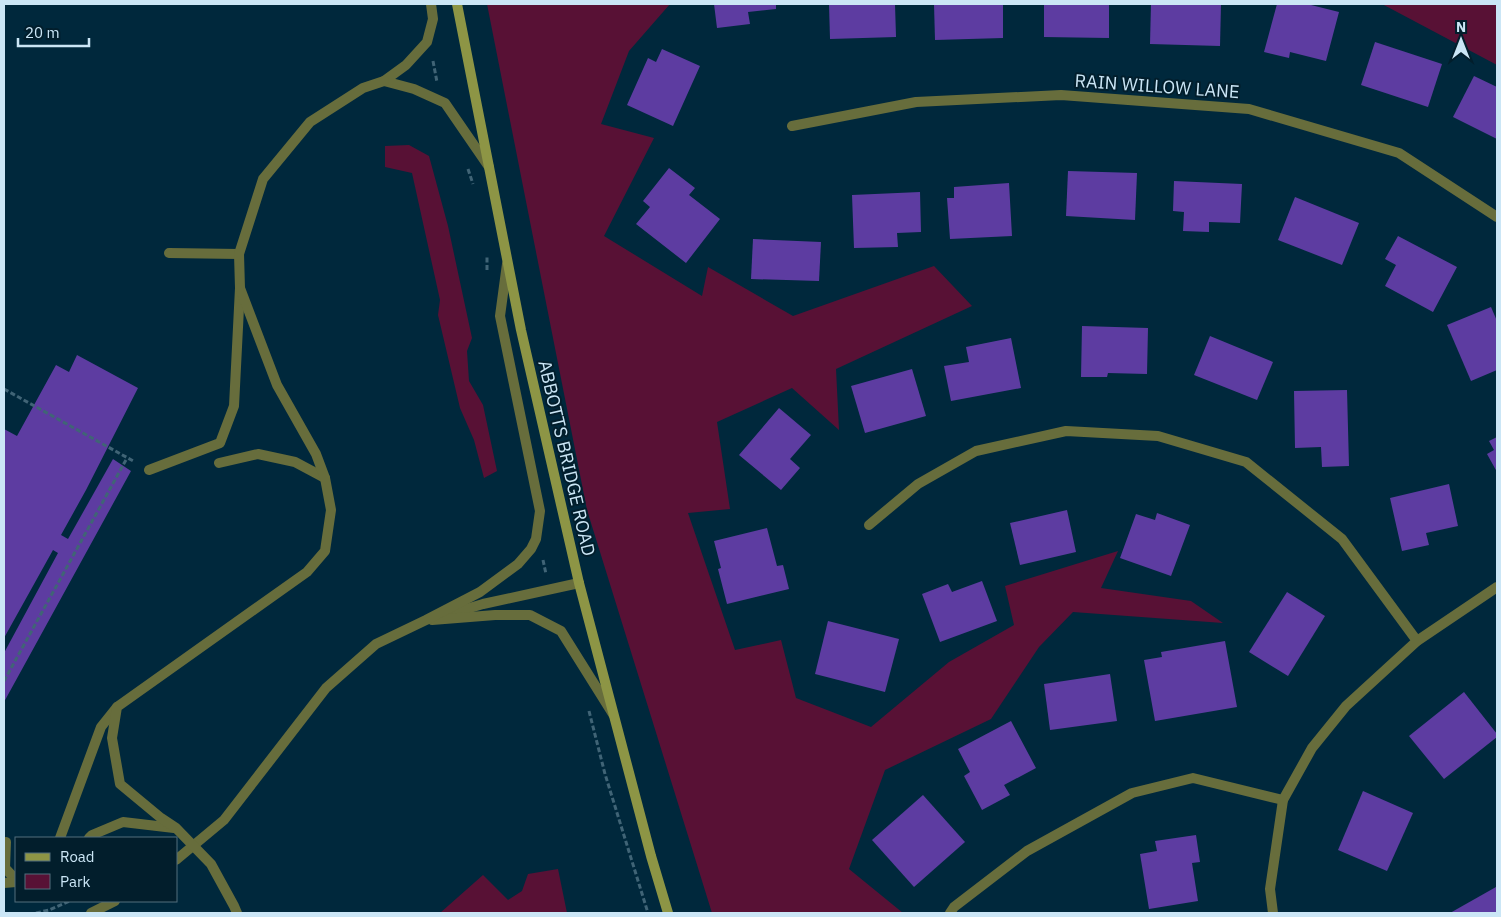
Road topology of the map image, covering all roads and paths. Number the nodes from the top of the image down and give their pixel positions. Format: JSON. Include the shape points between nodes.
{"nodes":[{"id":1,"x":431,"y":4,"type":"edge"},
{"id":2,"x":457,"y":4,"type":"edge"},
{"id":3,"x":384,"y":81,"type":"junction"},
{"id":4,"x":792,"y":126,"type":"dead end"},
{"id":5,"x":489,"y":168,"type":"junction"},
{"id":6,"x":1497,"y":216,"type":"edge"},
{"id":7,"x":169,"y":253,"type":"dead end"},
{"id":8,"x":239,"y":254,"type":"junction"},
{"id":9,"x":508,"y":261,"type":"junction"},
{"id":10,"x":240,"y":288,"type":"junction"},
{"id":11,"x":4,"y":389,"type":"edge"},
{"id":12,"x":127,"y":458,"type":"junction"},
{"id":13,"x":218,"y":463,"type":"dead end"},
{"id":14,"x":149,"y":470,"type":"joint"},
{"id":15,"x":325,"y":478,"type":"junction"},
{"id":16,"x":869,"y":525,"type":"dead end"},
{"id":17,"x":579,"y":583,"type":"junction"},
{"id":18,"x":1497,"y":587,"type":"edge"},
{"id":19,"x":426,"y":620,"type":"junction"},
{"id":20,"x":1417,"y":641,"type":"junction"},
{"id":21,"x":4,"y":681,"type":"edge"},
{"id":22,"x":117,"y":707,"type":"junction"},
{"id":23,"x":614,"y":717,"type":"junction"},
{"id":24,"x":1283,"y":800,"type":"junction"},
{"id":25,"x":176,"y":828,"type":"junction"},
{"id":26,"x":60,"y":837,"type":"edge"},
{"id":27,"x":90,"y":837,"type":"edge"},
{"id":28,"x":6,"y":842,"type":"dead end"},
{"id":29,"x":194,"y":846,"type":"junction"},
{"id":30,"x":178,"y":858,"type":"edge"},
{"id":31,"x":15,"y":880,"type":"edge"},
{"id":32,"x":68,"y":902,"type":"edge"},
{"id":33,"x":113,"y":902,"type":"edge"},
{"id":34,"x":36,"y":913,"type":"edge"},
{"id":35,"x":91,"y":913,"type":"edge"},
{"id":36,"x":237,"y":913,"type":"edge"},
{"id":37,"x":668,"y":913,"type":"edge"},
{"id":38,"x":950,"y":913,"type":"edge"},
{"id":39,"x":1273,"y":913,"type":"edge"}],
"edges":[{"from":1,"to":3,"type":"street","via":[[433,19],[427,42],[406,65]]},
{"from":2,"to":5,"type":"main road","name":"ABBOTTS BRIDGE ROAD"},
{"from":3,"to":5,"type":"street","via":[[414,89],[445,103]]},
{"from":3,"to":8,"type":"street","via":[[363,88],[310,122],[263,180]]},
{"from":4,"to":6,"type":"street","name":"RAIN WILLOW LANE","via":[[916,102],[1061,95],[1249,109],[1399,153]]},
{"from":5,"to":9,"type":"main road","name":"ABBOTTS BRIDGE ROAD"},
{"from":7,"to":8,"type":"street"},
{"from":8,"to":10,"type":"street"},
{"from":9,"to":17,"type":"main road","name":"ABBOTTS BRIDGE ROAD"},
{"from":9,"to":19,"type":"street","via":[[500,316],[540,511],[536,539],[518,564],[480,592]]},
{"from":10,"to":14,"type":"street","via":[[234,406],[220,444]]},
{"from":10,"to":15,"type":"street","via":[[277,384],[316,454]]},
{"from":11,"to":12,"type":"path"},
{"from":12,"to":14,"type":"path"},
{"from":12,"to":21,"type":"path"},
{"from":13,"to":15,"type":"street","via":[[258,454],[295,462]]},
{"from":15,"to":22,"type":"street","via":[[331,510],[325,551],[307,572]]},
{"from":16,"to":20,"type":"street","via":[[918,484],[976,451],[1066,431],[1158,436],[1246,462],[1342,539]]},
{"from":17,"to":19,"type":"street"},
{"from":17,"to":23,"type":"main road","name":"ABBOTTS BRIDGE ROAD"},
{"from":18,"to":20,"type":"street"},
{"from":19,"to":23,"type":"street","via":[[530,616],[547,623],[561,631]]},
{"from":19,"to":29,"type":"street","via":[[376,644],[326,688],[224,820]]},
{"from":20,"to":24,"type":"street","via":[[1346,706],[1312,748]]},
{"from":22,"to":25,"type":"street","via":[[112,738],[120,784]]},
{"from":22,"to":26,"type":"street","via":[[101,726]]},
{"from":23,"to":37,"type":"main road","name":"ABBOTTS BRIDGE ROAD"},
{"from":24,"to":38,"type":"street","via":[[1193,778],[1132,793],[1027,851]]},
{"from":24,"to":39,"type":"street","via":[[1270,889]]},
{"from":25,"to":27,"type":"street","via":[[123,822]]},
{"from":25,"to":29,"type":"street"},
{"from":28,"to":31,"type":"street","via":[[5,868]]},
{"from":29,"to":30,"type":"street"},
{"from":29,"to":36,"type":"street","via":[[211,864]]},
{"from":32,"to":34,"type":"path"},
{"from":33,"to":35,"type":"street"}]}
